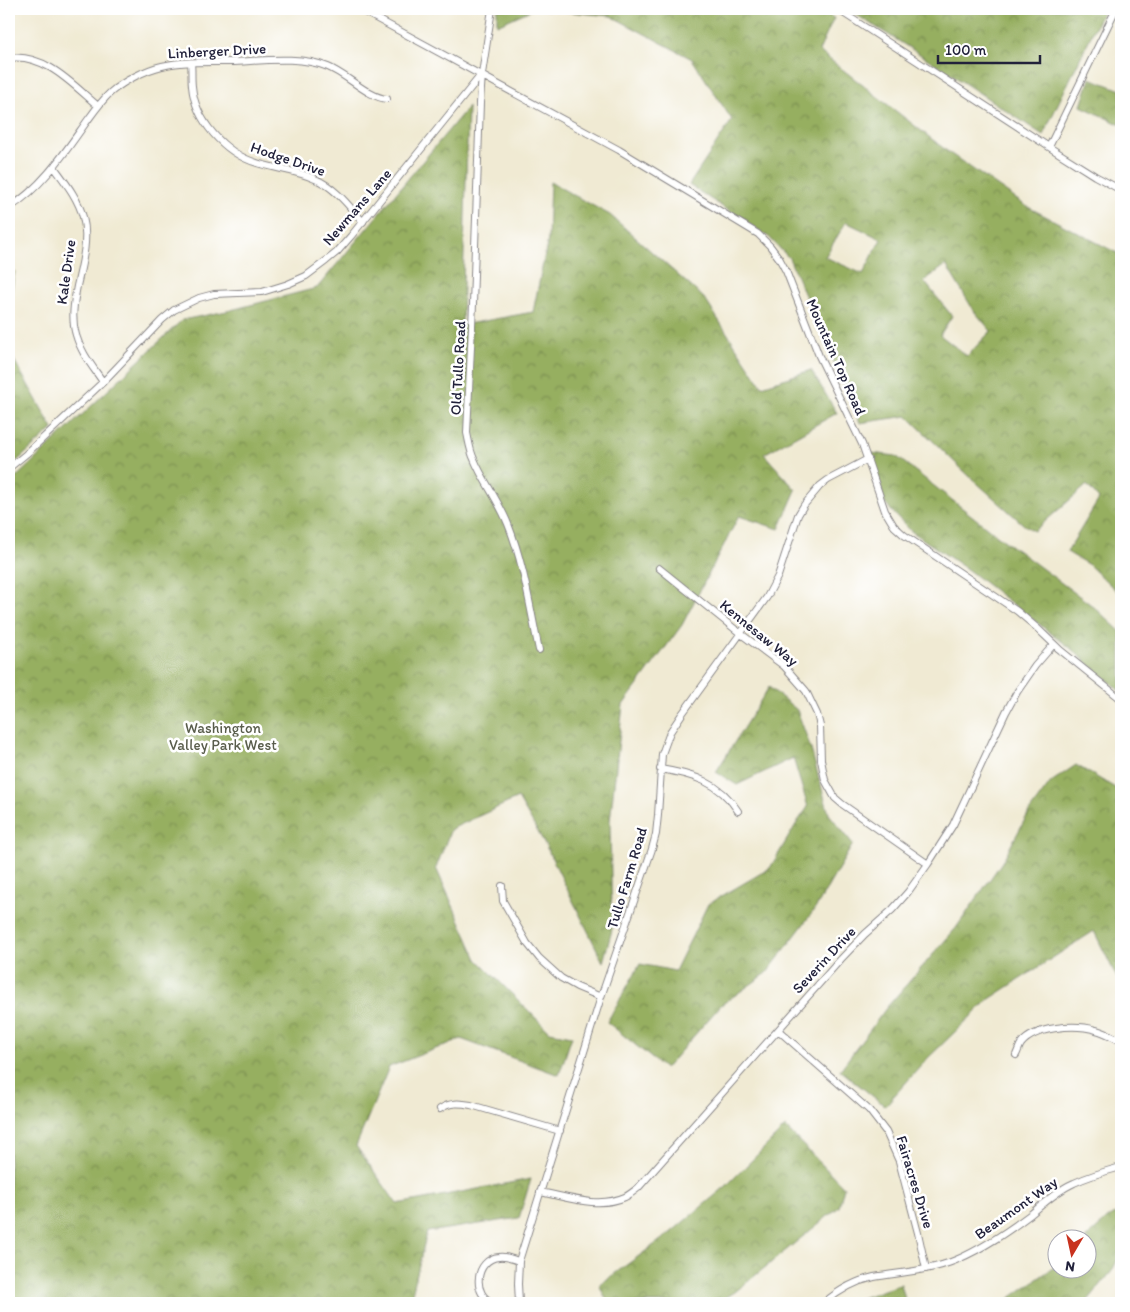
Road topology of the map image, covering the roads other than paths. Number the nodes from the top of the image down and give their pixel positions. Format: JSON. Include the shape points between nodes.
{"nodes":[{"id":1,"x":359,"y":9,"type":"edge"},
{"id":2,"x":492,"y":9,"type":"edge"},
{"id":3,"x":837,"y":9,"type":"edge"},
{"id":4,"x":1116,"y":9,"type":"edge"},
{"id":5,"x":9,"y":58,"type":"edge"},
{"id":6,"x":191,"y":63,"type":"junction"},
{"id":7,"x":482,"y":74,"type":"junction"},
{"id":8,"x":387,"y":99,"type":"dead end"},
{"id":9,"x":98,"y":106,"type":"junction"},
{"id":10,"x":1049,"y":147,"type":"junction"},
{"id":11,"x":54,"y":167,"type":"junction"},
{"id":12,"x":1121,"y":190,"type":"edge"},
{"id":13,"x":9,"y":208,"type":"edge"},
{"id":14,"x":363,"y":222,"type":"junction"},
{"id":15,"x":103,"y":382,"type":"junction"},
{"id":16,"x":868,"y":459,"type":"junction"},
{"id":17,"x":9,"y":468,"type":"edge"},
{"id":18,"x":659,"y":568,"type":"dead end"},
{"id":19,"x":741,"y":634,"type":"junction"},
{"id":20,"x":1054,"y":644,"type":"junction"},
{"id":21,"x":538,"y":650,"type":"dead end"},
{"id":22,"x":1121,"y":699,"type":"edge"},
{"id":23,"x":660,"y":769,"type":"junction"},
{"id":24,"x":738,"y":811,"type":"dead end"},
{"id":25,"x":928,"y":864,"type":"junction"},
{"id":26,"x":502,"y":886,"type":"dead end"},
{"id":27,"x":601,"y":997,"type":"junction"},
{"id":28,"x":778,"y":1030,"type":"junction"},
{"id":29,"x":1121,"y":1041,"type":"edge"},
{"id":30,"x":1016,"y":1055,"type":"dead end"},
{"id":31,"x":440,"y":1109,"type":"dead end"},
{"id":32,"x":560,"y":1131,"type":"junction"},
{"id":33,"x":1121,"y":1167,"type":"edge"},
{"id":34,"x":540,"y":1192,"type":"junction"},
{"id":35,"x":519,"y":1261,"type":"junction"},
{"id":36,"x":926,"y":1269,"type":"junction"},
{"id":37,"x":494,"y":1303,"type":"edge"},
{"id":38,"x":519,"y":1303,"type":"edge"},
{"id":39,"x":824,"y":1303,"type":"edge"}],
"edges":[{"from":1,"to":7,"type":"street","name":"Mountain Top Road"},
{"from":2,"to":7,"type":"street","name":"Old Tullo Road"},
{"from":3,"to":10,"type":"street"},
{"from":4,"to":10,"type":"street"},
{"from":5,"to":9,"type":"street","via":[[28,59],[54,69]]},
{"from":6,"to":8,"type":"street","name":"Linberger Drive","via":[[297,60],[316,63],[339,72],[377,97]]},
{"from":6,"to":9,"type":"street","name":"Linberger Drive","via":[[161,66],[142,73],[116,88]]},
{"from":6,"to":14,"type":"street","name":"Hodge Drive","via":[[194,98],[199,111],[226,148],[256,163],[315,178],[334,190]]},
{"from":7,"to":14,"type":"street","name":"Newmans Lane"},
{"from":7,"to":16,"type":"street","name":"Mountain Top Road","via":[[619,150],[758,234],[786,271],[819,356]]},
{"from":7,"to":21,"type":"street","name":"Old Tullo Road","via":[[467,433],[475,461],[511,531],[523,571]]},
{"from":9,"to":11,"type":"street","name":"Linberger Drive"},
{"from":10,"to":12,"type":"street"},
{"from":11,"to":13,"type":"street","name":"Linberger Drive"},
{"from":11,"to":15,"type":"street","name":"Kale Drive","via":[[72,192],[83,216],[84,250],[73,318],[80,348]]},
{"from":14,"to":15,"type":"street","name":"Newmans Lane","via":[[337,252],[306,276],[262,292],[214,294],[174,310]]},
{"from":15,"to":17,"type":"street","name":"Newmans Lane"},
{"from":16,"to":19,"type":"street","name":"Tullo Farm Road","via":[[828,480],[804,505],[778,576]]},
{"from":16,"to":20,"type":"street","name":"Mountain Top Road","via":[[885,511],[894,526],[1017,611]]},
{"from":18,"to":19,"type":"street","name":"Kennesaw Way"},
{"from":19,"to":23,"type":"street","name":"Tullo Farm Road","via":[[670,732]]},
{"from":19,"to":25,"type":"street","name":"Kennesaw Way","via":[[784,666],[806,691],[820,726],[825,780],[835,798]]},
{"from":20,"to":22,"type":"street","name":"Mountain Top Road"},
{"from":20,"to":25,"type":"street","name":"Severin Drive","via":[[1017,692],[953,825]]},
{"from":23,"to":24,"type":"street","via":[[698,777],[710,783],[725,794]]},
{"from":23,"to":27,"type":"street","name":"Tullo Farm Road","via":[[656,834]]},
{"from":25,"to":28,"type":"street","name":"Severin Drive","via":[[892,910],[841,958]]},
{"from":26,"to":27,"type":"street","via":[[502,901],[539,958],[561,978]]},
{"from":27,"to":32,"type":"street","name":"Tullo Farm Road"},
{"from":28,"to":34,"type":"street","name":"Severin Drive","via":[[638,1188],[626,1197],[594,1202]]},
{"from":28,"to":36,"type":"street","name":"Fairacres Drive","via":[[869,1110],[886,1132],[898,1161]]},
{"from":29,"to":30,"type":"street","via":[[1095,1029],[1058,1027],[1025,1040]]},
{"from":31,"to":32,"type":"street","via":[[447,1104],[471,1105]]},
{"from":32,"to":34,"type":"street","name":"Tullo Farm Road"},
{"from":33,"to":36,"type":"street","name":"Beaumont Way","via":[[1074,1183],[983,1247],[954,1261]]},
{"from":34,"to":35,"type":"street","name":"Tullo Farm Road"},
{"from":35,"to":37,"type":"street","via":[[500,1256],[481,1267],[480,1292]]},
{"from":35,"to":38,"type":"street","name":"Tullo Farm Road"},
{"from":36,"to":39,"type":"street","name":"Beaumont Way","via":[[873,1277],[846,1288]]}]}
